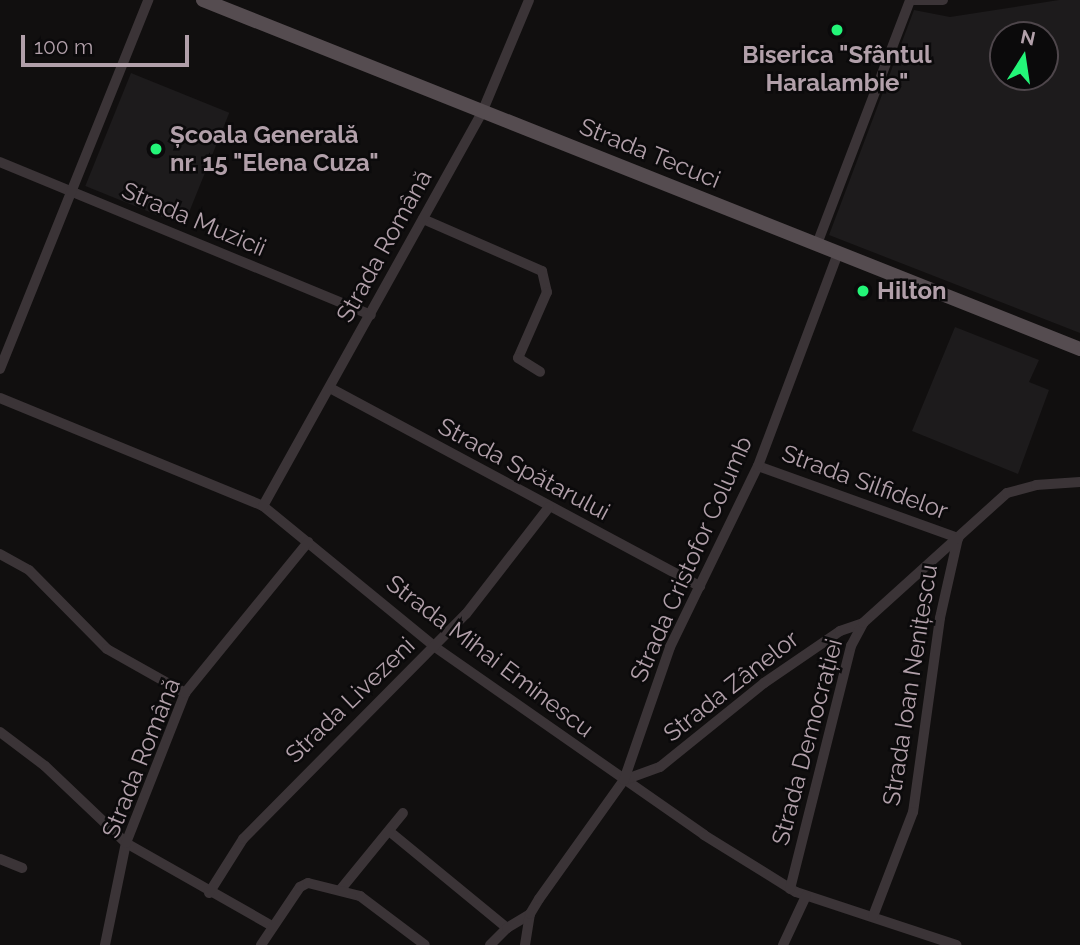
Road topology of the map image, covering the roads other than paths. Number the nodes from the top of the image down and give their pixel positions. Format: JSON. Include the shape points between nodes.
{"nodes":[{"id":1,"x":148,"y":0,"type":"edge"},
{"id":2,"x":202,"y":0,"type":"edge"},
{"id":3,"x":529,"y":0,"type":"edge"},
{"id":4,"x":912,"y":0,"type":"edge"},
{"id":5,"x":943,"y":0,"type":"edge"},
{"id":6,"x":483,"y":110,"type":"junction"},
{"id":7,"x":0,"y":162,"type":"edge"},
{"id":8,"x":72,"y":191,"type":"junction"},
{"id":9,"x":423,"y":219,"type":"junction"},
{"id":10,"x":817,"y":244,"type":"junction"},
{"id":11,"x":838,"y":253,"type":"junction"},
{"id":12,"x":371,"y":315,"type":"junction"},
{"id":13,"x":1079,"y":345,"type":"edge"},
{"id":14,"x":0,"y":369,"type":"edge"},
{"id":15,"x":540,"y":372,"type":"dead end"},
{"id":16,"x":330,"y":388,"type":"junction"},
{"id":17,"x":0,"y":398,"type":"edge"},
{"id":18,"x":758,"y":466,"type":"junction"},
{"id":19,"x":1080,"y":482,"type":"edge"},
{"id":20,"x":263,"y":506,"type":"junction"},
{"id":21,"x":549,"y":506,"type":"junction"},
{"id":22,"x":958,"y":538,"type":"junction"},
{"id":23,"x":308,"y":542,"type":"junction"},
{"id":24,"x":0,"y":554,"type":"edge"},
{"id":25,"x":700,"y":586,"type":"junction"},
{"id":26,"x":863,"y":623,"type":"junction"},
{"id":27,"x":435,"y":647,"type":"junction"},
{"id":28,"x":185,"y":693,"type":"junction"},
{"id":29,"x":0,"y":732,"type":"edge"},
{"id":30,"x":624,"y":780,"type":"junction"},
{"id":31,"x":403,"y":813,"type":"dead end"},
{"id":32,"x":389,"y":831,"type":"junction"},
{"id":33,"x":126,"y":843,"type":"junction"},
{"id":34,"x":0,"y":859,"type":"edge"},
{"id":35,"x":22,"y":868,"type":"dead end"},
{"id":36,"x":341,"y":888,"type":"junction"},
{"id":37,"x":790,"y":889,"type":"junction"},
{"id":38,"x":209,"y":893,"type":"junction"},
{"id":39,"x":806,"y":896,"type":"junction"},
{"id":40,"x":530,"y":914,"type":"junction"},
{"id":41,"x":873,"y":916,"type":"junction"},
{"id":42,"x":272,"y":926,"type":"junction"},
{"id":43,"x":507,"y":928,"type":"junction"},
{"id":44,"x":105,"y":945,"type":"edge"},
{"id":45,"x":261,"y":945,"type":"edge"},
{"id":46,"x":425,"y":945,"type":"edge"},
{"id":47,"x":490,"y":945,"type":"edge"},
{"id":48,"x":525,"y":945,"type":"edge"},
{"id":49,"x":783,"y":945,"type":"edge"},
{"id":50,"x":956,"y":945,"type":"edge"}],
"edges":[{"from":1,"to":8,"type":"street"},
{"from":2,"to":6,"type":"main road","name":"Strada Tecuci"},
{"from":3,"to":6,"type":"street","name":"Strada Română"},
{"from":4,"to":5,"type":"street"},
{"from":4,"to":10,"type":"street"},
{"from":6,"to":9,"type":"street","name":"Strada Română"},
{"from":6,"to":10,"type":"main road","name":"Strada Tecuci"},
{"from":7,"to":8,"type":"street","name":"Strada Muzicii"},
{"from":8,"to":12,"type":"street","name":"Strada Muzicii"},
{"from":8,"to":14,"type":"street"},
{"from":9,"to":12,"type":"street","name":"Strada Română"},
{"from":9,"to":15,"type":"street","via":[[542,271],[547,292],[518,358]]},
{"from":10,"to":11,"type":"main road","name":"Strada Tecuci"},
{"from":11,"to":13,"type":"main road","name":"Strada Tecuci"},
{"from":11,"to":18,"type":"street","name":"Strada Cristofor Columb"},
{"from":12,"to":16,"type":"street","name":"Strada Română"},
{"from":16,"to":20,"type":"street","name":"Strada Română"},
{"from":16,"to":21,"type":"street","name":"Strada Spătarului"},
{"from":17,"to":20,"type":"street","name":"Strada Mihai Eminescu"},
{"from":18,"to":22,"type":"street","name":"Strada Silfidelor"},
{"from":18,"to":25,"type":"street","name":"Strada Cristofor Columb"},
{"from":19,"to":22,"type":"street","name":"Strada Democrației","via":[[1036,485],[1007,493]]},
{"from":20,"to":23,"type":"street","name":"Strada Mihai Eminescu"},
{"from":21,"to":25,"type":"street","name":"Strada Spătarului"},
{"from":21,"to":27,"type":"street","name":"Strada Livezeni"},
{"from":22,"to":26,"type":"street","name":"Strada Democrației"},
{"from":22,"to":41,"type":"street","name":"Strada Ioan Nenițescu","via":[[940,618],[913,812]]},
{"from":23,"to":27,"type":"street","name":"Strada Mihai Eminescu"},
{"from":23,"to":28,"type":"street","name":"Strada Română"},
{"from":24,"to":28,"type":"street","via":[[29,570],[107,649]]},
{"from":25,"to":30,"type":"street","name":"Strada Cristofor Columb","via":[[670,647]]},
{"from":26,"to":30,"type":"street","name":"Strada Zânelor","via":[[841,631],[794,662],[660,767]]},
{"from":26,"to":37,"type":"street","name":"Strada Democrației","via":[[851,646]]},
{"from":27,"to":30,"type":"street","name":"Strada Mihai Eminescu"},
{"from":27,"to":38,"type":"street","name":"Strada Livezeni","via":[[259,821]]},
{"from":28,"to":33,"type":"street","name":"Strada Română"},
{"from":29,"to":33,"type":"street","via":[[45,766]]},
{"from":30,"to":37,"type":"street","name":"Strada Mihai Eminescu"},
{"from":30,"to":40,"type":"street","name":"Strada Cristofor Columb"},
{"from":31,"to":32,"type":"street"},
{"from":32,"to":36,"type":"street"},
{"from":32,"to":43,"type":"street"},
{"from":33,"to":38,"type":"street"},
{"from":33,"to":44,"type":"street","name":"Strada Română"},
{"from":34,"to":35,"type":"street"},
{"from":36,"to":42,"type":"street","via":[[303,884]]},
{"from":36,"to":46,"type":"street","via":[[377,905]]},
{"from":37,"to":39,"type":"street","name":"Strada Mihai Eminescu"},
{"from":38,"to":42,"type":"street"},
{"from":39,"to":41,"type":"street","name":"Strada Mihai Eminescu"},
{"from":39,"to":49,"type":"street"},
{"from":40,"to":43,"type":"street"},
{"from":40,"to":48,"type":"street","name":"Strada Cristofor Columb"},
{"from":41,"to":50,"type":"street","name":"Strada Mihai Eminescu"},
{"from":42,"to":45,"type":"street"},
{"from":43,"to":47,"type":"street"}]}
